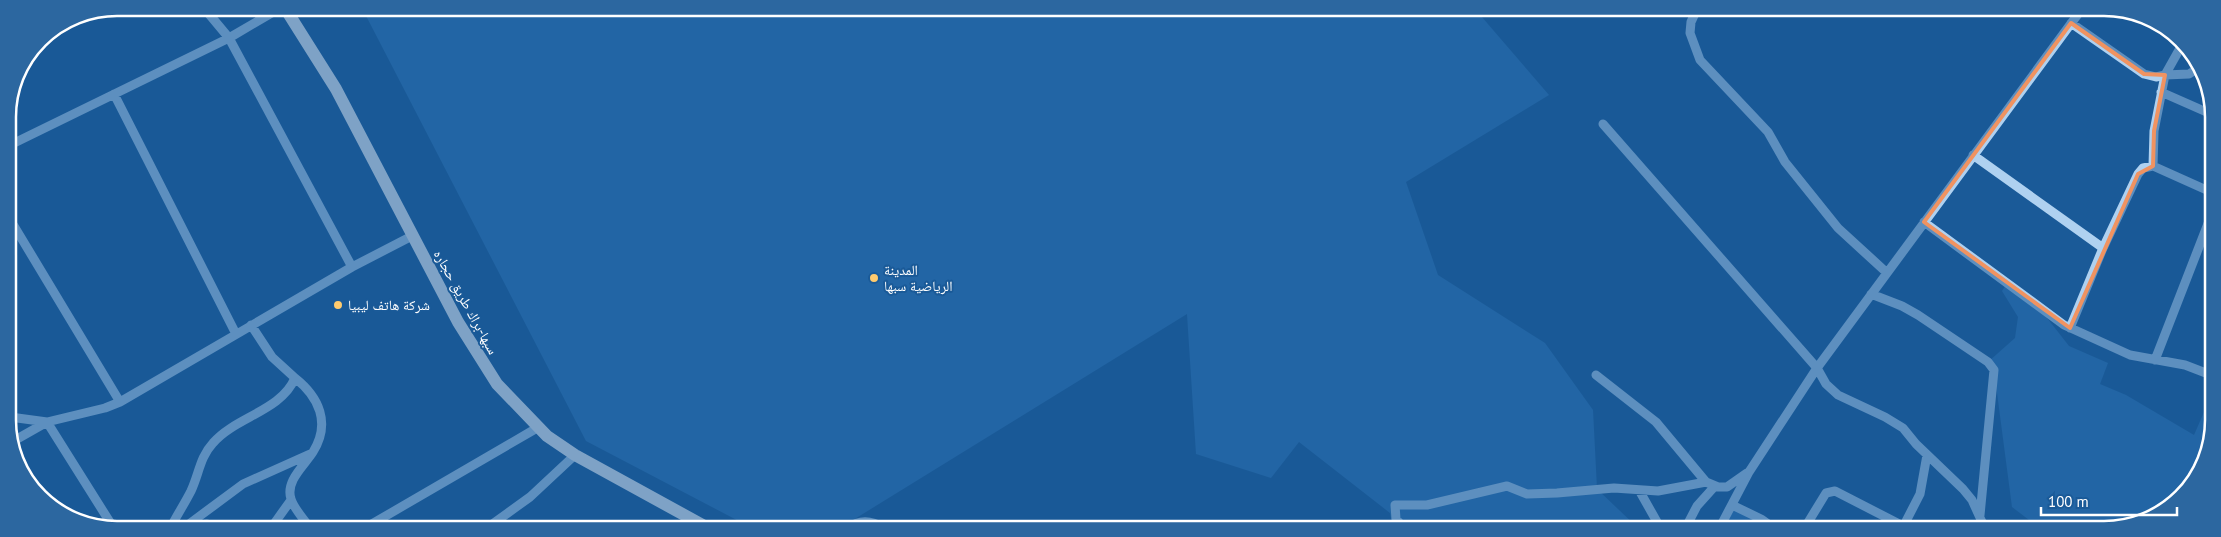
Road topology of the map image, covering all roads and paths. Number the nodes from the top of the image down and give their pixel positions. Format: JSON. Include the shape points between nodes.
{"nodes":[{"id":1,"x":211,"y":16,"type":"edge"},
{"id":2,"x":266,"y":16,"type":"edge"},
{"id":3,"x":291,"y":16,"type":"edge"},
{"id":4,"x":1694,"y":16,"type":"edge"},
{"id":5,"x":2076,"y":16,"type":"edge"},
{"id":6,"x":2071,"y":23,"type":"junction"},
{"id":7,"x":229,"y":38,"type":"junction"},
{"id":8,"x":2179,"y":50,"type":"edge"},
{"id":9,"x":2193,"y":71,"type":"edge"},
{"id":10,"x":2165,"y":75,"type":"junction"},
{"id":11,"x":2161,"y":92,"type":"junction"},
{"id":12,"x":114,"y":94,"type":"junction"},
{"id":13,"x":2205,"y":111,"type":"edge"},
{"id":14,"x":1603,"y":124,"type":"dead end"},
{"id":15,"x":16,"y":142,"type":"edge"},
{"id":16,"x":1973,"y":155,"type":"junction"},
{"id":17,"x":2153,"y":166,"type":"junction"},
{"id":18,"x":2205,"y":189,"type":"edge"},
{"id":19,"x":1924,"y":222,"type":"junction"},
{"id":20,"x":16,"y":229,"type":"edge"},
{"id":21,"x":2205,"y":231,"type":"edge"},
{"id":22,"x":412,"y":236,"type":"junction"},
{"id":23,"x":2103,"y":248,"type":"junction"},
{"id":24,"x":352,"y":267,"type":"junction"},
{"id":25,"x":1886,"y":272,"type":"junction"},
{"id":26,"x":1870,"y":294,"type":"junction"},
{"id":27,"x":251,"y":326,"type":"junction"},
{"id":28,"x":2070,"y":328,"type":"junction"},
{"id":29,"x":236,"y":334,"type":"junction"},
{"id":30,"x":2155,"y":360,"type":"junction"},
{"id":31,"x":1817,"y":368,"type":"junction"},
{"id":32,"x":2205,"y":373,"type":"edge"},
{"id":33,"x":1596,"y":376,"type":"dead end"},
{"id":34,"x":295,"y":378,"type":"junction"},
{"id":35,"x":120,"y":402,"type":"junction"},
{"id":36,"x":16,"y":418,"type":"edge"},
{"id":37,"x":47,"y":422,"type":"junction"},
{"id":38,"x":538,"y":428,"type":"junction"},
{"id":39,"x":18,"y":439,"type":"edge"},
{"id":40,"x":312,"y":453,"type":"junction"},
{"id":41,"x":575,"y":455,"type":"junction"},
{"id":42,"x":1927,"y":455,"type":"junction"},
{"id":43,"x":1749,"y":472,"type":"junction"},
{"id":44,"x":1710,"y":484,"type":"junction"},
{"id":45,"x":1639,"y":490,"type":"junction"},
{"id":46,"x":291,"y":500,"type":"junction"},
{"id":47,"x":1732,"y":505,"type":"junction"},
{"id":48,"x":1980,"y":518,"type":"junction"},
{"id":49,"x":109,"y":520,"type":"edge"},
{"id":50,"x":175,"y":521,"type":"edge"},
{"id":51,"x":193,"y":521,"type":"edge"},
{"id":52,"x":275,"y":521,"type":"edge"},
{"id":53,"x":305,"y":521,"type":"edge"},
{"id":54,"x":377,"y":521,"type":"edge"},
{"id":55,"x":497,"y":521,"type":"edge"},
{"id":56,"x":695,"y":521,"type":"edge"},
{"id":57,"x":1398,"y":521,"type":"edge"},
{"id":58,"x":1656,"y":521,"type":"edge"},
{"id":59,"x":1689,"y":521,"type":"edge"},
{"id":60,"x":1723,"y":521,"type":"edge"},
{"id":61,"x":1763,"y":521,"type":"edge"},
{"id":62,"x":1809,"y":521,"type":"edge"},
{"id":63,"x":1892,"y":521,"type":"edge"},
{"id":64,"x":1908,"y":521,"type":"edge"},
{"id":65,"x":1982,"y":521,"type":"edge"}],
"edges":[{"from":1,"to":7,"type":"street"},
{"from":2,"to":7,"type":"street"},
{"from":3,"to":22,"type":"main road","name":"سبها-براك طريق حجاره","via":[[336,88]]},
{"from":4,"to":25,"type":"street","via":[[1690,33],[1705,66],[1768,132],[1785,162],[1838,228]]},
{"from":5,"to":6,"type":"street"},
{"from":6,"to":10,"type":"street","via":[[2144,74]]},
{"from":6,"to":16,"type":"street"},
{"from":7,"to":12,"type":"street"},
{"from":7,"to":24,"type":"street"},
{"from":8,"to":10,"type":"street"},
{"from":9,"to":10,"type":"street"},
{"from":10,"to":11,"type":"street"},
{"from":11,"to":13,"type":"street"},
{"from":11,"to":17,"type":"street","via":[[2154,131]]},
{"from":12,"to":15,"type":"street"},
{"from":12,"to":29,"type":"street"},
{"from":14,"to":31,"type":"street"},
{"from":16,"to":19,"type":"street"},
{"from":16,"to":23,"type":"street"},
{"from":17,"to":18,"type":"street"},
{"from":17,"to":23,"type":"street","via":[[2143,168],[2138,174]]},
{"from":19,"to":25,"type":"street"},
{"from":19,"to":28,"type":"street","via":[[2053,319]]},
{"from":20,"to":35,"type":"street"},
{"from":21,"to":30,"type":"street"},
{"from":22,"to":24,"type":"street"},
{"from":22,"to":38,"type":"main road","name":"سبها-براك طريق حجاره","via":[[488,371]]},
{"from":23,"to":28,"type":"street"},
{"from":24,"to":27,"type":"street"},
{"from":25,"to":26,"type":"street"},
{"from":26,"to":31,"type":"street"},
{"from":26,"to":48,"type":"street","via":[[1918,315],[1988,362],[1994,370]]},
{"from":27,"to":29,"type":"street"},
{"from":27,"to":34,"type":"street","via":[[272,357]]},
{"from":28,"to":30,"type":"street","via":[[2130,355]]},
{"from":29,"to":35,"type":"street"},
{"from":30,"to":32,"type":"street","via":[[2185,365]]},
{"from":31,"to":42,"type":"street","via":[[1834,392],[1899,425]]},
{"from":31,"to":43,"type":"street"},
{"from":33,"to":44,"type":"street","via":[[1656,422]]},
{"from":34,"to":40,"type":"street","via":[[314,397],[322,413],[319,436]]},
{"from":34,"to":50,"type":"street","via":[[290,389],[222,432],[211,444],[202,455],[192,490]]},
{"from":35,"to":37,"type":"street"},
{"from":36,"to":37,"type":"street"},
{"from":37,"to":39,"type":"street"},
{"from":37,"to":49,"type":"street"},
{"from":38,"to":41,"type":"main road","name":"سبها-براك طريق حجاره"},
{"from":38,"to":54,"type":"street"},
{"from":40,"to":46,"type":"street","via":[[296,476],[290,490]]},
{"from":40,"to":51,"type":"street","via":[[243,484]]},
{"from":41,"to":55,"type":"street","via":[[530,497]]},
{"from":41,"to":56,"type":"main road","name":"سبها-براك طريق حجاره"},
{"from":42,"to":48,"type":"street","via":[[1963,489]]},
{"from":42,"to":64,"type":"street","via":[[1920,494]]},
{"from":43,"to":44,"type":"street","via":[[1730,485]]},
{"from":43,"to":47,"type":"street"},
{"from":44,"to":45,"type":"street"},
{"from":44,"to":59,"type":"street"},
{"from":45,"to":57,"type":"street","via":[[1614,488],[1527,494],[1508,486],[1427,505],[1395,505]]},
{"from":45,"to":58,"type":"street"},
{"from":46,"to":52,"type":"street"},
{"from":46,"to":53,"type":"street"},
{"from":47,"to":60,"type":"street"},
{"from":47,"to":61,"type":"street"},
{"from":48,"to":65,"type":"street"},
{"from":62,"to":63,"type":"street","via":[[1826,493],[1834,491]]}]}
